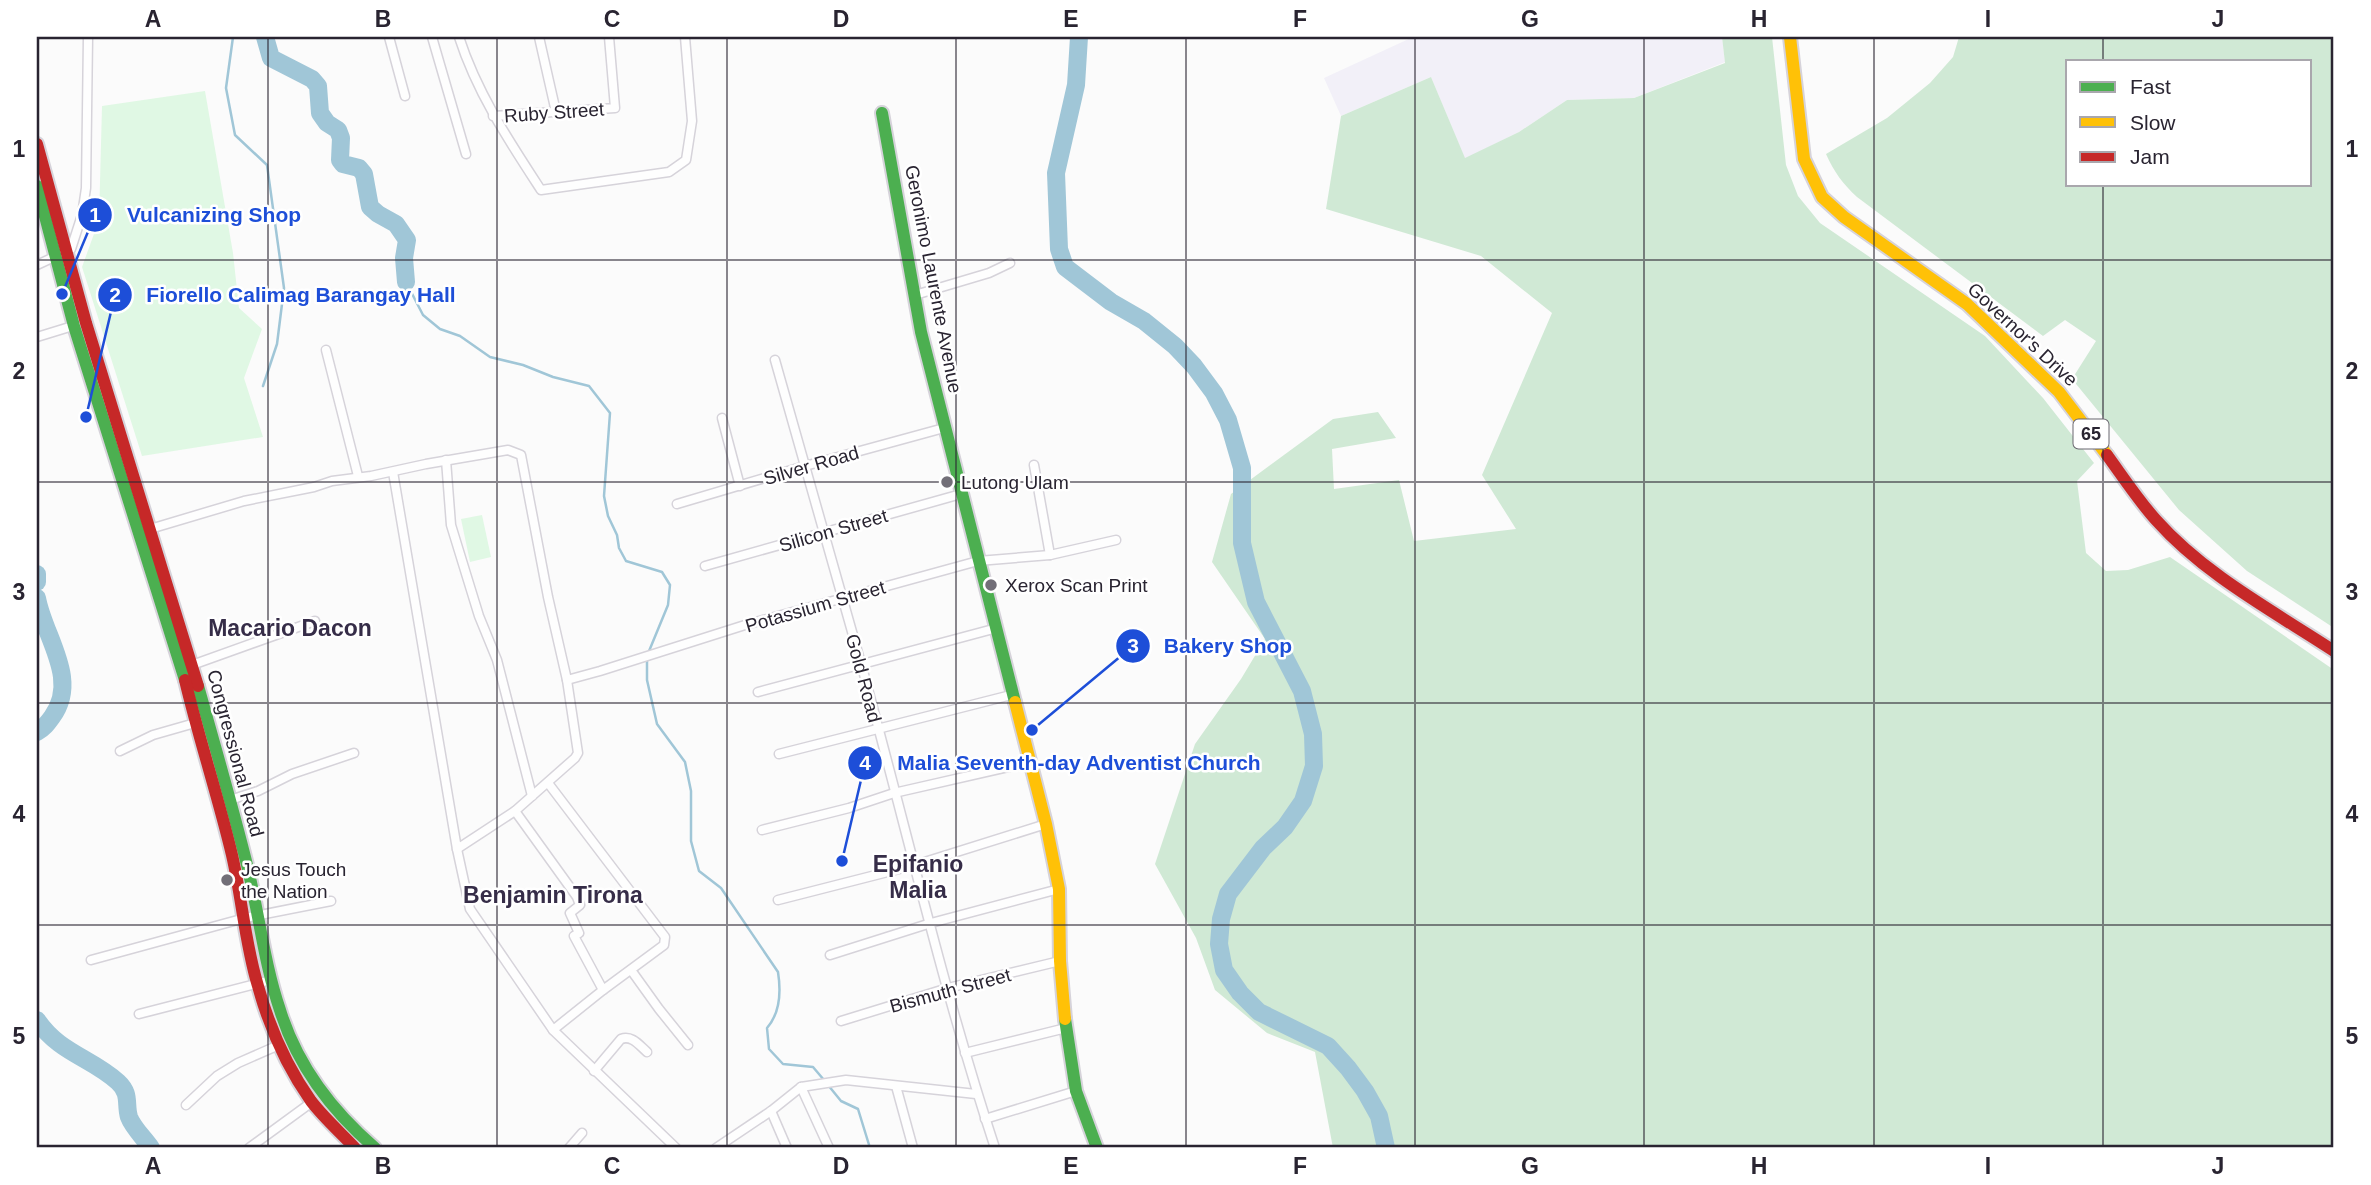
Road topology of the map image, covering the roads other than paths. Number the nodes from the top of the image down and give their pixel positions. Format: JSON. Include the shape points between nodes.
{"nodes":[{"id":1,"x":88,"y":37,"type":"edge"},
{"id":2,"x":389,"y":37,"type":"edge"},
{"id":3,"x":432,"y":37,"type":"edge"},
{"id":4,"x":459,"y":37,"type":"edge"},
{"id":5,"x":539,"y":37,"type":"edge"},
{"id":6,"x":609,"y":37,"type":"edge"},
{"id":7,"x":685,"y":37,"type":"edge"},
{"id":8,"x":1790,"y":37,"type":"edge"},
{"id":9,"x":405,"y":96,"type":"dead end"},
{"id":10,"x":556,"y":112,"type":"junction"},
{"id":11,"x":882,"y":113,"type":"dead end"},
{"id":12,"x":493,"y":116,"type":"junction"},
{"id":13,"x":37,"y":144,"type":"edge"},
{"id":14,"x":466,"y":154,"type":"dead end"},
{"id":15,"x":37,"y":189,"type":"edge"},
{"id":16,"x":62,"y":255,"type":"junction"},
{"id":17,"x":1010,"y":263,"type":"dead end"},
{"id":18,"x":37,"y":265,"type":"edge"},
{"id":19,"x":915,"y":295,"type":"junction"},
{"id":20,"x":80,"y":324,"type":"junction"},
{"id":21,"x":37,"y":337,"type":"edge"},
{"id":22,"x":326,"y":349,"type":"dead end"},
{"id":23,"x":775,"y":360,"type":"dead end"},
{"id":24,"x":722,"y":418,"type":"dead end"},
{"id":25,"x":944,"y":429,"type":"junction"},
{"id":26,"x":446,"y":460,"type":"junction"},
{"id":27,"x":1034,"y":465,"type":"dead end"},
{"id":28,"x":805,"y":466,"type":"junction"},
{"id":29,"x":393,"y":472,"type":"junction"},
{"id":30,"x":358,"y":477,"type":"junction"},
{"id":31,"x":740,"y":486,"type":"junction"},
{"id":32,"x":961,"y":494,"type":"junction"},
{"id":33,"x":677,"y":505,"type":"dead end"},
{"id":34,"x":150,"y":529,"type":"junction"},
{"id":35,"x":824,"y":533,"type":"junction"},
{"id":36,"x":1116,"y":540,"type":"dead end"},
{"id":37,"x":1050,"y":555,"type":"junction"},
{"id":38,"x":978,"y":561,"type":"junction"},
{"id":39,"x":705,"y":566,"type":"dead end"},
{"id":40,"x":843,"y":597,"type":"junction"},
{"id":41,"x":315,"y":621,"type":"dead end"},
{"id":42,"x":997,"y":628,"type":"junction"},
{"id":43,"x":2334,"y":651,"type":"edge"},
{"id":44,"x":862,"y":664,"type":"junction"},
{"id":45,"x":192,"y":665,"type":"junction"},
{"id":46,"x":567,"y":680,"type":"junction"},
{"id":47,"x":758,"y":691,"type":"dead end"},
{"id":48,"x":1015,"y":694,"type":"junction"},
{"id":49,"x":195,"y":723,"type":"junction"},
{"id":50,"x":878,"y":728,"type":"junction"},
{"id":51,"x":120,"y":751,"type":"dead end"},
{"id":52,"x":354,"y":753,"type":"dead end"},
{"id":53,"x":779,"y":754,"type":"dead end"},
{"id":54,"x":1030,"y":762,"type":"junction"},
{"id":55,"x":548,"y":783,"type":"junction"},
{"id":56,"x":894,"y":793,"type":"junction"},
{"id":57,"x":532,"y":796,"type":"junction"},
{"id":58,"x":230,"y":800,"type":"junction"},
{"id":59,"x":515,"y":811,"type":"junction"},
{"id":60,"x":1046,"y":824,"type":"junction"},
{"id":61,"x":762,"y":830,"type":"dead end"},
{"id":62,"x":457,"y":849,"type":"junction"},
{"id":63,"x":915,"y":865,"type":"junction"},
{"id":64,"x":1059,"y":889,"type":"junction"},
{"id":65,"x":331,"y":901,"type":"dead end"},
{"id":66,"x":778,"y":901,"type":"dead end"},
{"id":67,"x":252,"y":917,"type":"junction"},
{"id":68,"x":931,"y":923,"type":"junction"},
{"id":69,"x":830,"y":955,"type":"dead end"},
{"id":70,"x":91,"y":960,"type":"dead end"},
{"id":71,"x":1060,"y":961,"type":"junction"},
{"id":72,"x":631,"y":970,"type":"junction"},
{"id":73,"x":264,"y":982,"type":"junction"},
{"id":74,"x":948,"y":988,"type":"junction"},
{"id":75,"x":603,"y":990,"type":"junction"},
{"id":76,"x":139,"y":1014,"type":"dead end"},
{"id":77,"x":841,"y":1021,"type":"dead end"},
{"id":78,"x":1066,"y":1028,"type":"junction"},
{"id":79,"x":553,"y":1030,"type":"junction"},
{"id":80,"x":279,"y":1045,"type":"junction"},
{"id":81,"x":688,"y":1045,"type":"dead end"},
{"id":82,"x":647,"y":1052,"type":"dead end"},
{"id":83,"x":965,"y":1053,"type":"junction"},
{"id":84,"x":292,"y":1056,"type":"junction"},
{"id":85,"x":594,"y":1071,"type":"junction"},
{"id":86,"x":896,"y":1086,"type":"junction"},
{"id":87,"x":801,"y":1087,"type":"junction"},
{"id":88,"x":1076,"y":1091,"type":"junction"},
{"id":89,"x":976,"y":1094,"type":"junction"},
{"id":90,"x":312,"y":1102,"type":"junction"},
{"id":91,"x":186,"y":1105,"type":"dead end"},
{"id":92,"x":771,"y":1111,"type":"junction"},
{"id":93,"x":985,"y":1119,"type":"junction"},
{"id":94,"x":582,"y":1133,"type":"dead end"},
{"id":95,"x":729,"y":1144,"type":"edge"},
{"id":96,"x":363,"y":1146,"type":"edge"},
{"id":97,"x":249,"y":1148,"type":"edge"},
{"id":98,"x":569,"y":1148,"type":"edge"},
{"id":99,"x":676,"y":1148,"type":"edge"},
{"id":100,"x":716,"y":1148,"type":"edge"},
{"id":101,"x":787,"y":1148,"type":"edge"},
{"id":102,"x":829,"y":1148,"type":"edge"},
{"id":103,"x":913,"y":1148,"type":"edge"},
{"id":104,"x":995,"y":1148,"type":"edge"},
{"id":105,"x":1097,"y":1148,"type":"edge"}],
"edges":[{"from":1,"to":16,"type":"street","via":[[86,188],[76,239]]},
{"from":2,"to":9,"type":"street"},
{"from":3,"to":14,"type":"street"},
{"from":4,"to":12,"type":"street"},
{"from":5,"to":10,"type":"street"},
{"from":6,"to":10,"type":"street","name":"Ruby Street","via":[[615,108]]},
{"from":7,"to":12,"type":"street","via":[[692,121],[686,160],[669,172],[541,190]]},
{"from":8,"to":43,"type":"main road","name":"Governor's Drive","number":"65","via":[[1804,159],[1822,197],[1844,218],[1967,304],[2030,362],[2059,392],[2156,520],[2188,551]]},
{"from":10,"to":12,"type":"street","name":"Ruby Street"},
{"from":11,"to":19,"type":"main road","name":"Geronimo Laurente Avenue"},
{"from":13,"to":16,"type":"main road","name":"Congressional Road"},
{"from":15,"to":16,"type":"main road","name":"Congressional Road"},
{"from":16,"to":18,"type":"street"},
{"from":16,"to":20,"type":"main road","name":"Congressional Road"},
{"from":17,"to":19,"type":"street"},
{"from":19,"to":25,"type":"main road","name":"Geronimo Laurente Avenue"},
{"from":20,"to":21,"type":"street"},
{"from":20,"to":34,"type":"main road","name":"Congressional Road"},
{"from":20,"to":49,"type":"main road","name":"Congressional Road"},
{"from":22,"to":30,"type":"street"},
{"from":23,"to":28,"type":"street","name":"Gold Road"},
{"from":24,"to":31,"type":"street"},
{"from":25,"to":28,"type":"street","name":"Silver Road"},
{"from":25,"to":32,"type":"main road","name":"Geronimo Laurente Avenue"},
{"from":26,"to":29,"type":"street"},
{"from":26,"to":46,"type":"street","via":[[508,450],[521,455]]},
{"from":26,"to":57,"type":"street","via":[[451,525],[498,660]]},
{"from":27,"to":37,"type":"street"},
{"from":28,"to":31,"type":"street","name":"Silver Road"},
{"from":28,"to":35,"type":"street","name":"Gold Road"},
{"from":29,"to":30,"type":"street"},
{"from":29,"to":62,"type":"street"},
{"from":30,"to":34,"type":"street","via":[[244,501]]},
{"from":31,"to":33,"type":"street","name":"Silver Road"},
{"from":32,"to":35,"type":"street","name":"Silicon Street"},
{"from":32,"to":38,"type":"main road","name":"Geronimo Laurente Avenue"},
{"from":34,"to":45,"type":"main road","name":"Congressional Road"},
{"from":35,"to":39,"type":"street","name":"Silicon Street"},
{"from":35,"to":40,"type":"street","name":"Gold Road"},
{"from":36,"to":37,"type":"street","name":"Potassium Street"},
{"from":37,"to":38,"type":"street","name":"Potassium Street"},
{"from":38,"to":40,"type":"street","name":"Potassium Street"},
{"from":38,"to":42,"type":"main road","name":"Geronimo Laurente Avenue"},
{"from":40,"to":44,"type":"street","name":"Gold Road"},
{"from":40,"to":46,"type":"street","name":"Potassium Street"},
{"from":41,"to":45,"type":"street"},
{"from":42,"to":44,"type":"street"},
{"from":42,"to":48,"type":"main road","name":"Geronimo Laurente Avenue"},
{"from":44,"to":47,"type":"street"},
{"from":44,"to":50,"type":"street","name":"Gold Road"},
{"from":45,"to":58,"type":"main road","name":"Congressional Road"},
{"from":46,"to":55,"type":"street","via":[[578,753]]},
{"from":48,"to":50,"type":"street"},
{"from":48,"to":54,"type":"main road","name":"Geronimo Laurente Avenue"},
{"from":49,"to":51,"type":"street"},
{"from":49,"to":67,"type":"main road","name":"Congressional Road"},
{"from":50,"to":53,"type":"street"},
{"from":50,"to":56,"type":"street","name":"Gold Road"},
{"from":52,"to":58,"type":"street"},
{"from":54,"to":56,"type":"street"},
{"from":54,"to":60,"type":"main road","name":"Geronimo Laurente Avenue"},
{"from":55,"to":57,"type":"street"},
{"from":55,"to":72,"type":"street","via":[[665,937],[664,945]]},
{"from":56,"to":61,"type":"street"},
{"from":56,"to":63,"type":"street","name":"Gold Road"},
{"from":57,"to":59,"type":"street"},
{"from":58,"to":67,"type":"main road","name":"Congressional Road"},
{"from":59,"to":62,"type":"street"},
{"from":59,"to":75,"type":"street","via":[[577,897],[580,905],[570,913],[579,933],[574,936]]},
{"from":60,"to":63,"type":"street"},
{"from":60,"to":64,"type":"main road","name":"Geronimo Laurente Avenue"},
{"from":62,"to":79,"type":"street","via":[[470,909]]},
{"from":63,"to":66,"type":"street"},
{"from":63,"to":68,"type":"street","name":"Gold Road"},
{"from":64,"to":68,"type":"street"},
{"from":64,"to":71,"type":"main road","name":"Geronimo Laurente Avenue"},
{"from":65,"to":67,"type":"street"},
{"from":67,"to":70,"type":"street"},
{"from":67,"to":73,"type":"main road","name":"Congressional Road"},
{"from":68,"to":69,"type":"street"},
{"from":68,"to":74,"type":"street","name":"Gold Road"},
{"from":71,"to":74,"type":"street","name":"Bismuth Street"},
{"from":71,"to":78,"type":"main road","name":"Geronimo Laurente Avenue"},
{"from":72,"to":75,"type":"street"},
{"from":72,"to":81,"type":"street"},
{"from":73,"to":76,"type":"street"},
{"from":73,"to":80,"type":"main road","name":"Congressional Road"},
{"from":73,"to":84,"type":"main road","name":"Congressional Road","via":[[280,1012]]},
{"from":74,"to":77,"type":"street","name":"Bismuth Street"},
{"from":74,"to":83,"type":"street","name":"Gold Road"},
{"from":75,"to":79,"type":"street"},
{"from":78,"to":83,"type":"street"},
{"from":78,"to":88,"type":"main road","name":"Geronimo Laurente Avenue"},
{"from":79,"to":85,"type":"street"},
{"from":80,"to":84,"type":"main road","name":"Congressional Road"},
{"from":80,"to":91,"type":"street","via":[[237,1063]]},
{"from":82,"to":85,"type":"street","via":[[631,1038],[621,1038]]},
{"from":83,"to":89,"type":"street","name":"Gold Road"},
{"from":84,"to":90,"type":"main road","name":"Congressional Road"},
{"from":84,"to":96,"type":"main road","name":"Congressional Road"},
{"from":85,"to":99,"type":"street"},
{"from":86,"to":87,"type":"street","via":[[846,1080]]},
{"from":86,"to":89,"type":"street"},
{"from":86,"to":103,"type":"street"},
{"from":87,"to":92,"type":"street"},
{"from":87,"to":102,"type":"street"},
{"from":88,"to":93,"type":"street"},
{"from":88,"to":105,"type":"main road","name":"Geronimo Laurente Avenue"},
{"from":89,"to":93,"type":"street","name":"Gold Road"},
{"from":90,"to":96,"type":"main road","name":"Congressional Road"},
{"from":90,"to":97,"type":"street"},
{"from":92,"to":95,"type":"street"},
{"from":92,"to":101,"type":"street"},
{"from":93,"to":104,"type":"street"},
{"from":94,"to":98,"type":"street"},
{"from":95,"to":100,"type":"street"}]}
